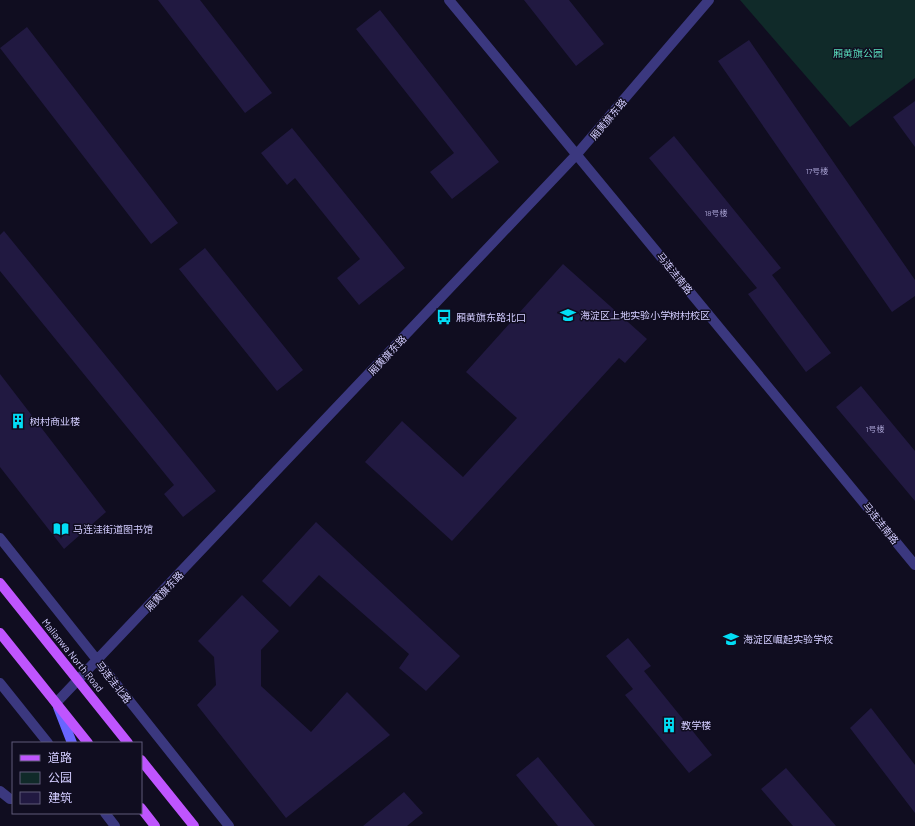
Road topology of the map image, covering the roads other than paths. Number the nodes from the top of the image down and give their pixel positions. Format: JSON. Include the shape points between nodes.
{"nodes":[{"id":1,"x":449,"y":0,"type":"edge"},
{"id":2,"x":709,"y":0,"type":"edge"},
{"id":3,"x":577,"y":154,"type":"junction"},
{"id":4,"x":0,"y":538,"type":"edge"},
{"id":5,"x":915,"y":565,"type":"edge"},
{"id":6,"x":0,"y":582,"type":"edge"},
{"id":7,"x":0,"y":633,"type":"edge"},
{"id":8,"x":98,"y":661,"type":"junction"},
{"id":9,"x":78,"y":681,"type":"junction"},
{"id":10,"x":0,"y":683,"type":"edge"},
{"id":11,"x":56,"y":703,"type":"junction"},
{"id":12,"x":47,"y":742,"type":"edge"},
{"id":13,"x":72,"y":742,"type":"edge"},
{"id":14,"x":87,"y":742,"type":"edge"},
{"id":15,"x":127,"y":742,"type":"edge"},
{"id":16,"x":142,"y":761,"type":"edge"},
{"id":17,"x":0,"y":791,"type":"edge"},
{"id":18,"x":12,"y":799,"type":"edge"},
{"id":19,"x":142,"y":809,"type":"edge"},
{"id":20,"x":106,"y":814,"type":"edge"},
{"id":21,"x":115,"y":826,"type":"edge"},
{"id":22,"x":156,"y":826,"type":"edge"},
{"id":23,"x":194,"y":826,"type":"edge"},
{"id":24,"x":229,"y":826,"type":"edge"}],
"edges":[{"from":1,"to":3,"type":"street","name":"马连洼南路"},
{"from":2,"to":3,"type":"street","name":"厢黄旗东路"},
{"from":3,"to":5,"type":"street","name":"马连洼南路"},
{"from":3,"to":8,"type":"street","name":"厢黄旗东路"},
{"from":4,"to":8,"type":"street","name":"马连洼北路"},
{"from":6,"to":9,"type":"main road","name":"Malianwa North Road"},
{"from":7,"to":11,"type":"main road"},
{"from":8,"to":9,"type":"street","name":"厢黄旗东路"},
{"from":8,"to":24,"type":"street","name":"马连洼北路"},
{"from":9,"to":11,"type":"street","name":"厢黄旗东路"},
{"from":9,"to":15,"type":"main road","name":"Malianwa North Road"},
{"from":10,"to":12,"type":"street"},
{"from":11,"to":13,"type":"main road"},
{"from":11,"to":14,"type":"main road"},
{"from":16,"to":23,"type":"main road"},
{"from":17,"to":18,"type":"street"},
{"from":19,"to":22,"type":"main road"},
{"from":20,"to":21,"type":"street"}]}
